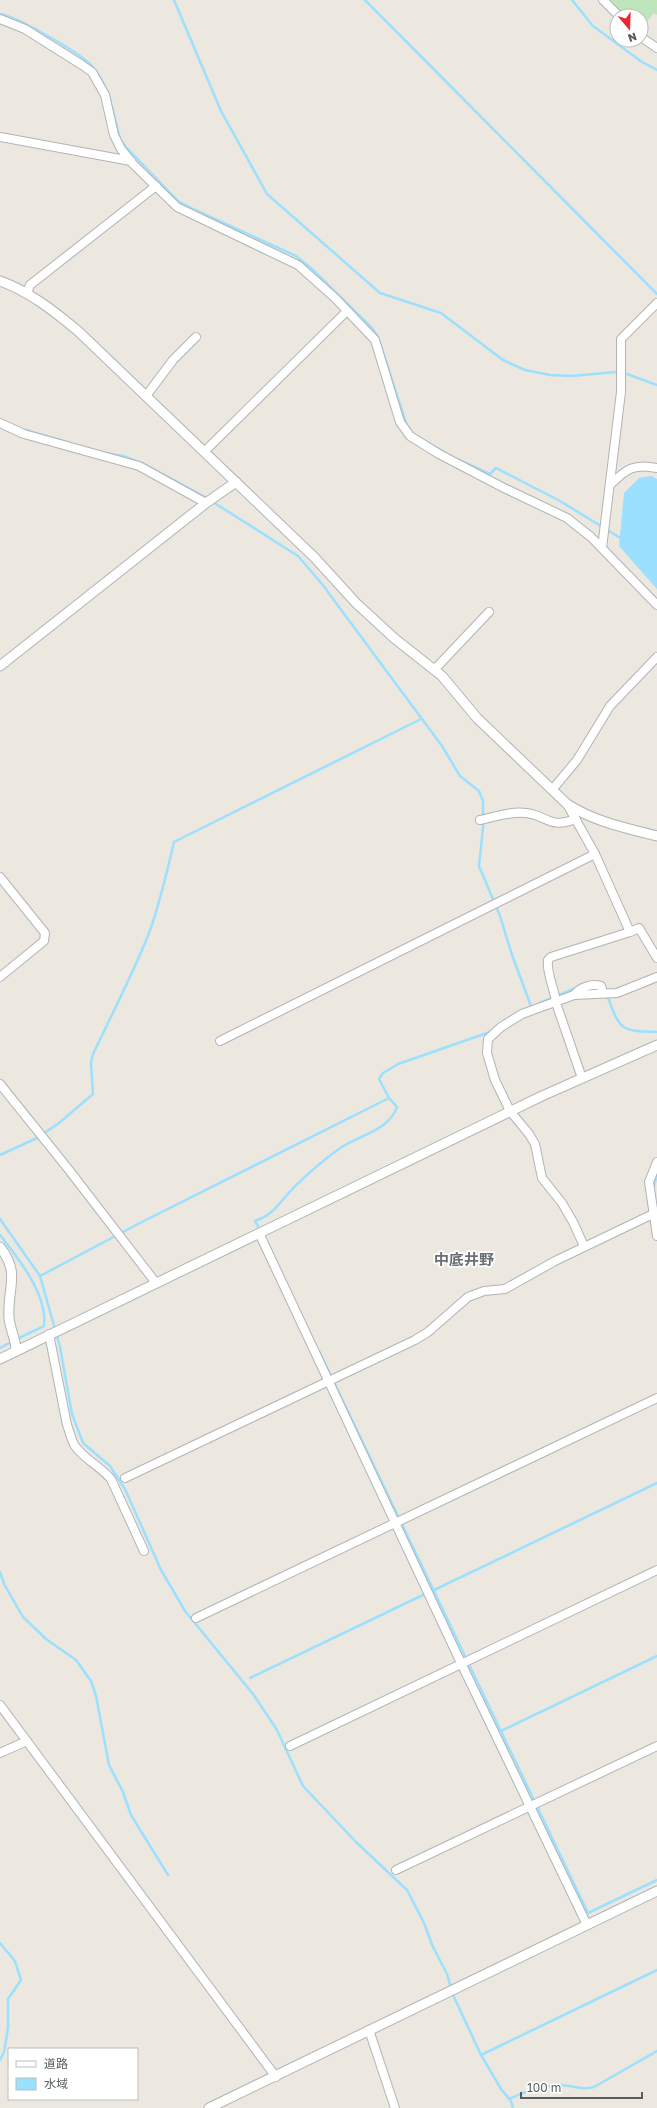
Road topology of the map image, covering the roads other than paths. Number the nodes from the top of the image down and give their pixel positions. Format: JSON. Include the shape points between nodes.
{"nodes":[{"id":1,"x":603,"y":0,"type":"edge"},
{"id":2,"x":611,"y":8,"type":"edge"},
{"id":3,"x":0,"y":19,"type":"edge"},
{"id":4,"x":0,"y":137,"type":"edge"},
{"id":5,"x":131,"y":161,"type":"junction"},
{"id":6,"x":156,"y":186,"type":"junction"},
{"id":7,"x":0,"y":280,"type":"edge"},
{"id":8,"x":27,"y":293,"type":"junction"},
{"id":9,"x":657,"y":303,"type":"edge"},
{"id":10,"x":347,"y":311,"type":"junction"},
{"id":11,"x":196,"y":337,"type":"dead end"},
{"id":12,"x":146,"y":396,"type":"junction"},
{"id":13,"x":0,"y":423,"type":"edge"},
{"id":14,"x":205,"y":451,"type":"junction"},
{"id":15,"x":657,"y":468,"type":"edge"},
{"id":16,"x":236,"y":482,"type":"junction"},
{"id":17,"x":610,"y":485,"type":"junction"},
{"id":18,"x":206,"y":503,"type":"junction"},
{"id":19,"x":602,"y":548,"type":"junction"},
{"id":20,"x":657,"y":605,"type":"edge"},
{"id":21,"x":489,"y":612,"type":"dead end"},
{"id":22,"x":657,"y":657,"type":"edge"},
{"id":23,"x":0,"y":666,"type":"edge"},
{"id":24,"x":434,"y":670,"type":"junction"},
{"id":25,"x":552,"y":790,"type":"junction"},
{"id":26,"x":567,"y":804,"type":"junction"},
{"id":27,"x":576,"y":819,"type":"junction"},
{"id":28,"x":480,"y":820,"type":"dead end"},
{"id":29,"x":657,"y":836,"type":"edge"},
{"id":30,"x":595,"y":854,"type":"junction"},
{"id":31,"x":0,"y":877,"type":"edge"},
{"id":32,"x":630,"y":932,"type":"junction"},
{"id":33,"x":657,"y":958,"type":"edge"},
{"id":34,"x":0,"y":977,"type":"edge"},
{"id":35,"x":657,"y":977,"type":"edge"},
{"id":36,"x":556,"y":1003,"type":"junction"},
{"id":37,"x":220,"y":1041,"type":"dead end"},
{"id":38,"x":657,"y":1045,"type":"edge"},
{"id":39,"x":582,"y":1078,"type":"junction"},
{"id":40,"x":0,"y":1084,"type":"edge"},
{"id":41,"x":510,"y":1112,"type":"junction"},
{"id":42,"x":657,"y":1162,"type":"edge"},
{"id":43,"x":654,"y":1214,"type":"junction"},
{"id":44,"x":259,"y":1233,"type":"junction"},
{"id":45,"x":657,"y":1236,"type":"edge"},
{"id":46,"x":584,"y":1246,"type":"junction"},
{"id":47,"x":0,"y":1247,"type":"edge"},
{"id":48,"x":156,"y":1283,"type":"junction"},
{"id":49,"x":49,"y":1334,"type":"junction"},
{"id":50,"x":16,"y":1351,"type":"junction"},
{"id":51,"x":0,"y":1359,"type":"edge"},
{"id":52,"x":329,"y":1380,"type":"junction"},
{"id":53,"x":657,"y":1398,"type":"edge"},
{"id":54,"x":125,"y":1478,"type":"dead end"},
{"id":55,"x":396,"y":1522,"type":"junction"},
{"id":56,"x":144,"y":1551,"type":"dead end"},
{"id":57,"x":657,"y":1570,"type":"edge"},
{"id":58,"x":196,"y":1618,"type":"dead end"},
{"id":59,"x":461,"y":1663,"type":"junction"},
{"id":60,"x":0,"y":1705,"type":"edge"},
{"id":61,"x":27,"y":1741,"type":"junction"},
{"id":62,"x":290,"y":1746,"type":"dead end"},
{"id":63,"x":657,"y":1746,"type":"edge"},
{"id":64,"x":0,"y":1753,"type":"edge"},
{"id":65,"x":531,"y":1806,"type":"junction"},
{"id":66,"x":396,"y":1870,"type":"dead end"},
{"id":67,"x":657,"y":1891,"type":"edge"},
{"id":68,"x":587,"y":1925,"type":"junction"},
{"id":69,"x":369,"y":2030,"type":"junction"},
{"id":70,"x":276,"y":2076,"type":"junction"},
{"id":71,"x":209,"y":2108,"type":"edge"},
{"id":72,"x":395,"y":2108,"type":"edge"}],
"edges":[{"from":1,"to":2,"type":"street"},
{"from":3,"to":5,"type":"street","via":[[25,29],[92,72],[105,95],[114,136]]},
{"from":4,"to":5,"type":"street"},
{"from":5,"to":6,"type":"street"},
{"from":6,"to":8,"type":"street","via":[[30,285]]},
{"from":6,"to":10,"type":"street","via":[[177,207],[298,265]]},
{"from":7,"to":8,"type":"street"},
{"from":8,"to":12,"type":"street","via":[[51,308],[78,331]]},
{"from":9,"to":17,"type":"street","via":[[621,339],[621,392]]},
{"from":10,"to":14,"type":"street"},
{"from":10,"to":19,"type":"street","via":[[374,340],[400,422],[410,436],[504,488],[567,518]]},
{"from":11,"to":12,"type":"street","via":[[173,360]]},
{"from":12,"to":14,"type":"street"},
{"from":13,"to":18,"type":"street","via":[[24,434],[139,466]]},
{"from":14,"to":16,"type":"street"},
{"from":15,"to":17,"type":"street","via":[[644,465],[625,470]]},
{"from":16,"to":18,"type":"street"},
{"from":16,"to":24,"type":"street","via":[[314,557],[356,603]]},
{"from":17,"to":19,"type":"street"},
{"from":18,"to":23,"type":"street"},
{"from":19,"to":20,"type":"street"},
{"from":21,"to":24,"type":"street"},
{"from":22,"to":25,"type":"street","via":[[610,706],[577,760]]},
{"from":24,"to":25,"type":"street","via":[[477,718]]},
{"from":25,"to":26,"type":"street"},
{"from":26,"to":27,"type":"street"},
{"from":26,"to":29,"type":"street","via":[[601,822]]},
{"from":27,"to":28,"type":"street","via":[[558,824],[527,813],[517,813]]},
{"from":27,"to":30,"type":"street"},
{"from":30,"to":32,"type":"street"},
{"from":30,"to":37,"type":"street"},
{"from":31,"to":34,"type":"street","via":[[45,933],[44,941]]},
{"from":32,"to":33,"type":"street","via":[[639,928]]},
{"from":32,"to":36,"type":"street","via":[[551,957],[547,966],[556,991]]},
{"from":35,"to":36,"type":"street","via":[[617,993],[574,995]]},
{"from":36,"to":39,"type":"street"},
{"from":36,"to":41,"type":"street","via":[[522,1014],[488,1039],[487,1053],[495,1080]]},
{"from":38,"to":39,"type":"street"},
{"from":39,"to":41,"type":"street"},
{"from":40,"to":48,"type":"street"},
{"from":41,"to":44,"type":"street"},
{"from":41,"to":46,"type":"street","via":[[535,1144],[542,1178],[562,1203]]},
{"from":42,"to":43,"type":"street","via":[[649,1182]]},
{"from":43,"to":45,"type":"street"},
{"from":43,"to":46,"type":"street"},
{"from":44,"to":48,"type":"street"},
{"from":44,"to":52,"type":"street"},
{"from":46,"to":52,"type":"street","via":[[505,1289],[484,1291],[468,1297],[415,1340]]},
{"from":47,"to":50,"type":"street","via":[[13,1270],[9,1319],[16,1340]]},
{"from":48,"to":49,"type":"street"},
{"from":49,"to":50,"type":"street"},
{"from":49,"to":56,"type":"street","via":[[72,1440],[76,1447],[111,1479]]},
{"from":50,"to":51,"type":"street"},
{"from":52,"to":54,"type":"street"},
{"from":52,"to":55,"type":"street"},
{"from":53,"to":55,"type":"street"},
{"from":55,"to":58,"type":"street"},
{"from":55,"to":59,"type":"street"},
{"from":57,"to":59,"type":"street"},
{"from":59,"to":62,"type":"street"},
{"from":59,"to":65,"type":"street"},
{"from":60,"to":61,"type":"street"},
{"from":61,"to":64,"type":"street"},
{"from":61,"to":70,"type":"street"},
{"from":63,"to":65,"type":"street"},
{"from":65,"to":66,"type":"street"},
{"from":65,"to":68,"type":"street"},
{"from":67,"to":68,"type":"street"},
{"from":68,"to":69,"type":"street"},
{"from":69,"to":70,"type":"street"},
{"from":69,"to":72,"type":"street"},
{"from":70,"to":71,"type":"street"}]}
